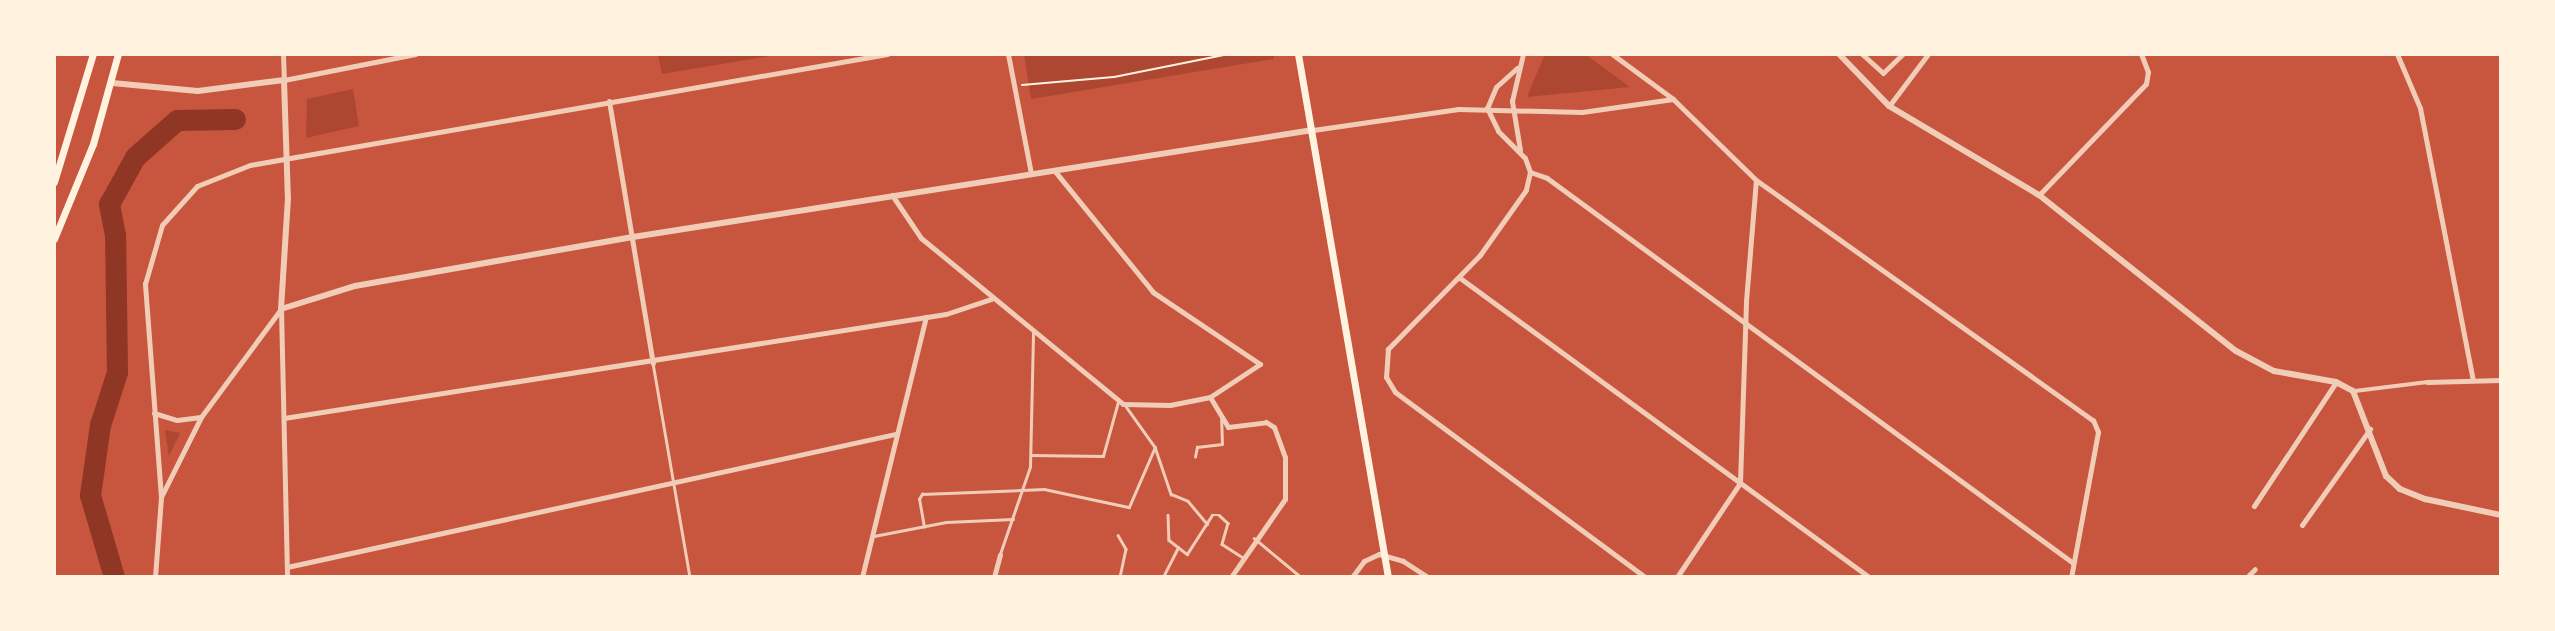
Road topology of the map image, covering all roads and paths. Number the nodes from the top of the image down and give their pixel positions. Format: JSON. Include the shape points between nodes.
{"nodes":[{"id":1,"x":93,"y":54,"type":"edge"},
{"id":2,"x":118,"y":54,"type":"edge"},
{"id":3,"x":283,"y":54,"type":"edge"},
{"id":4,"x":415,"y":54,"type":"edge"},
{"id":5,"x":887,"y":54,"type":"edge"},
{"id":6,"x":1008,"y":54,"type":"edge"},
{"id":7,"x":1228,"y":54,"type":"edge"},
{"id":8,"x":1298,"y":54,"type":"edge"},
{"id":9,"x":1523,"y":54,"type":"edge"},
{"id":10,"x":1612,"y":54,"type":"edge"},
{"id":11,"x":1839,"y":54,"type":"edge"},
{"id":12,"x":1862,"y":54,"type":"edge"},
{"id":13,"x":1903,"y":54,"type":"edge"},
{"id":14,"x":1928,"y":54,"type":"edge"},
{"id":15,"x":2141,"y":54,"type":"edge"},
{"id":16,"x":2397,"y":54,"type":"edge"},
{"id":17,"x":1517,"y":68,"type":"junction"},
{"id":18,"x":284,"y":80,"type":"junction"},
{"id":19,"x":113,"y":83,"type":"junction"},
{"id":20,"x":1015,"y":85,"type":"junction"},
{"id":21,"x":1672,"y":99,"type":"junction"},
{"id":22,"x":608,"y":101,"type":"junction"},
{"id":23,"x":1889,"y":106,"type":"junction"},
{"id":24,"x":1487,"y":108,"type":"junction"},
{"id":25,"x":1512,"y":112,"type":"junction"},
{"id":26,"x":1313,"y":130,"type":"junction"},
{"id":27,"x":1520,"y":152,"type":"junction"},
{"id":28,"x":289,"y":159,"type":"junction"},
{"id":29,"x":1054,"y":170,"type":"junction"},
{"id":30,"x":1530,"y":172,"type":"junction"},
{"id":31,"x":1031,"y":174,"type":"junction"},
{"id":32,"x":1756,"y":180,"type":"junction"},
{"id":33,"x":54,"y":182,"type":"edge"},
{"id":34,"x":892,"y":195,"type":"junction"},
{"id":35,"x":2039,"y":195,"type":"junction"},
{"id":36,"x":58,"y":223,"type":"edge"},
{"id":37,"x":633,"y":237,"type":"junction"},
{"id":38,"x":54,"y":239,"type":"edge"},
{"id":39,"x":1460,"y":278,"type":"junction"},
{"id":40,"x":991,"y":299,"type":"junction"},
{"id":41,"x":281,"y":309,"type":"junction"},
{"id":42,"x":926,"y":317,"type":"junction"},
{"id":43,"x":1747,"y":324,"type":"junction"},
{"id":44,"x":1033,"y":332,"type":"junction"},
{"id":45,"x":653,"y":363,"type":"junction"},
{"id":46,"x":2473,"y":380,"type":"junction"},
{"id":47,"x":2501,"y":380,"type":"edge"},
{"id":48,"x":2336,"y":382,"type":"junction"},
{"id":49,"x":2427,"y":382,"type":"joint"},
{"id":50,"x":2353,"y":391,"type":"junction"},
{"id":51,"x":1210,"y":397,"type":"junction"},
{"id":52,"x":1118,"y":402,"type":"junction"},
{"id":53,"x":1125,"y":405,"type":"junction"},
{"id":54,"x":154,"y":413,"type":"junction"},
{"id":55,"x":201,"y":417,"type":"junction"},
{"id":56,"x":284,"y":418,"type":"junction"},
{"id":57,"x":1221,"y":420,"type":"junction"},
{"id":58,"x":2370,"y":429,"type":"junction"},
{"id":59,"x":895,"y":434,"type":"junction"},
{"id":60,"x":1155,"y":447,"type":"junction"},
{"id":61,"x":1031,"y":455,"type":"junction"},
{"id":62,"x":1195,"y":457,"type":"dead end"},
{"id":63,"x":674,"y":482,"type":"junction"},
{"id":64,"x":1740,"y":482,"type":"junction"},
{"id":65,"x":1026,"y":488,"type":"junction"},
{"id":66,"x":161,"y":497,"type":"junction"},
{"id":67,"x":2254,"y":506,"type":"dead end"},
{"id":68,"x":1168,"y":515,"type":"dead end"},
{"id":69,"x":2501,"y":515,"type":"edge"},
{"id":70,"x":1013,"y":519,"type":"junction"},
{"id":71,"x":1207,"y":524,"type":"junction"},
{"id":72,"x":2302,"y":525,"type":"dead end"},
{"id":73,"x":924,"y":527,"type":"junction"},
{"id":74,"x":1118,"y":535,"type":"dead end"},
{"id":75,"x":873,"y":536,"type":"junction"},
{"id":76,"x":1255,"y":539,"type":"junction"},
{"id":77,"x":1178,"y":548,"type":"junction"},
{"id":78,"x":1385,"y":554,"type":"junction"},
{"id":79,"x":1000,"y":555,"type":"joint"},
{"id":80,"x":1243,"y":557,"type":"junction"},
{"id":81,"x":2073,"y":563,"type":"junction"},
{"id":82,"x":287,"y":567,"type":"junction"},
{"id":83,"x":2255,"y":569,"type":"dead end"},
{"id":84,"x":155,"y":577,"type":"edge"},
{"id":85,"x":288,"y":577,"type":"edge"},
{"id":86,"x":690,"y":577,"type":"edge"},
{"id":87,"x":862,"y":577,"type":"edge"},
{"id":88,"x":994,"y":577,"type":"edge"},
{"id":89,"x":1121,"y":577,"type":"edge"},
{"id":90,"x":1163,"y":577,"type":"edge"},
{"id":91,"x":1231,"y":577,"type":"edge"},
{"id":92,"x":1301,"y":577,"type":"edge"},
{"id":93,"x":1352,"y":577,"type":"edge"},
{"id":94,"x":1388,"y":577,"type":"edge"},
{"id":95,"x":1428,"y":577,"type":"edge"},
{"id":96,"x":1645,"y":577,"type":"edge"},
{"id":97,"x":1677,"y":577,"type":"edge"},
{"id":98,"x":1870,"y":577,"type":"edge"},
{"id":99,"x":2071,"y":577,"type":"edge"},
{"id":100,"x":2247,"y":577,"type":"edge"}],
"edges":[{"from":1,"to":33,"type":"main road"},
{"from":2,"to":19,"type":"main road"},
{"from":3,"to":18,"type":"street"},
{"from":4,"to":18,"type":"street"},
{"from":5,"to":22,"type":"street"},
{"from":6,"to":20,"type":"street"},
{"from":7,"to":20,"type":"path","via":[[1115,77]]},
{"from":8,"to":26,"type":"main road"},
{"from":9,"to":17,"type":"street"},
{"from":10,"to":21,"type":"street"},
{"from":11,"to":23,"type":"street"},
{"from":12,"to":13,"type":"street","via":[[1883,73]]},
{"from":14,"to":23,"type":"street"},
{"from":15,"to":35,"type":"street","via":[[2148,72],[2146,84]]},
{"from":16,"to":46,"type":"street","via":[[2420,108]]},
{"from":17,"to":24,"type":"street","via":[[1496,87]]},
{"from":17,"to":25,"type":"street"},
{"from":18,"to":19,"type":"street","via":[[198,91]]},
{"from":18,"to":28,"type":"street"},
{"from":19,"to":36,"type":"main road"},
{"from":20,"to":31,"type":"street"},
{"from":21,"to":25,"type":"street","via":[[1582,112]]},
{"from":21,"to":32,"type":"street"},
{"from":22,"to":28,"type":"street"},
{"from":22,"to":37,"type":"street"},
{"from":23,"to":35,"type":"street"},
{"from":24,"to":25,"type":"street"},
{"from":24,"to":26,"type":"street"},
{"from":24,"to":27,"type":"street","via":[[1499,131]]},
{"from":25,"to":27,"type":"street"},
{"from":26,"to":29,"type":"street"},
{"from":26,"to":78,"type":"main road"},
{"from":27,"to":30,"type":"street"},
{"from":28,"to":41,"type":"street"},
{"from":28,"to":54,"type":"street","via":[[213,177],[183,197],[162,225],[145,284]]},
{"from":29,"to":31,"type":"street"},
{"from":29,"to":51,"type":"street","via":[[1153,292],[1260,364]]},
{"from":30,"to":39,"type":"street","via":[[1526,190]]},
{"from":30,"to":43,"type":"street","via":[[1547,178]]},
{"from":31,"to":34,"type":"street"},
{"from":32,"to":43,"type":"street"},
{"from":32,"to":81,"type":"street","via":[[2093,420],[2098,432]]},
{"from":34,"to":37,"type":"street"},
{"from":34,"to":40,"type":"street","via":[[921,238]]},
{"from":35,"to":48,"type":"street","via":[[2236,351],[2274,371]]},
{"from":36,"to":38,"type":"main road"},
{"from":37,"to":41,"type":"street","via":[[355,286]]},
{"from":37,"to":45,"type":"street"},
{"from":39,"to":64,"type":"street"},
{"from":39,"to":96,"type":"street","via":[[1388,349],[1386,377],[1395,392]]},
{"from":40,"to":42,"type":"street"},
{"from":40,"to":44,"type":"street"},
{"from":41,"to":55,"type":"street"},
{"from":41,"to":56,"type":"street"},
{"from":42,"to":45,"type":"street"},
{"from":42,"to":59,"type":"street"},
{"from":43,"to":64,"type":"street"},
{"from":43,"to":81,"type":"street"},
{"from":44,"to":52,"type":"street"},
{"from":44,"to":61,"type":"lane"},
{"from":45,"to":56,"type":"street"},
{"from":45,"to":63,"type":"lane"},
{"from":46,"to":47,"type":"street"},
{"from":46,"to":49,"type":"street"},
{"from":48,"to":50,"type":"street"},
{"from":48,"to":67,"type":"street"},
{"from":49,"to":50,"type":"street"},
{"from":50,"to":58,"type":"street"},
{"from":51,"to":53,"type":"street","via":[[1170,405]]},
{"from":51,"to":57,"type":"street"},
{"from":52,"to":53,"type":"street"},
{"from":52,"to":61,"type":"lane","via":[[1103,456]]},
{"from":53,"to":60,"type":"lane"},
{"from":54,"to":55,"type":"street","via":[[177,421]]},
{"from":54,"to":66,"type":"street"},
{"from":55,"to":66,"type":"street"},
{"from":56,"to":82,"type":"street"},
{"from":57,"to":62,"type":"lane","via":[[1222,444],[1197,447]]},
{"from":57,"to":76,"type":"street","via":[[1233,428],[1271,424],[1280,440],[1287,492]]},
{"from":58,"to":69,"type":"street","via":[[2386,475],[2400,489]]},
{"from":58,"to":72,"type":"street"},
{"from":59,"to":63,"type":"street"},
{"from":59,"to":75,"type":"street"},
{"from":60,"to":65,"type":"lane","via":[[1129,507]]},
{"from":60,"to":71,"type":"lane","via":[[1171,494],[1188,501]]},
{"from":61,"to":65,"type":"lane"},
{"from":63,"to":82,"type":"street"},
{"from":63,"to":86,"type":"lane"},
{"from":64,"to":97,"type":"street"},
{"from":64,"to":98,"type":"street"},
{"from":65,"to":70,"type":"lane"},
{"from":65,"to":73,"type":"lane","via":[[922,495]]},
{"from":66,"to":84,"type":"street"},
{"from":68,"to":77,"type":"lane","via":[[1169,540]]},
{"from":70,"to":73,"type":"lane"},
{"from":70,"to":79,"type":"lane"},
{"from":71,"to":77,"type":"lane","via":[[1188,554]]},
{"from":71,"to":80,"type":"lane","via":[[1214,514],[1227,522],[1222,544]]},
{"from":73,"to":75,"type":"lane"},
{"from":74,"to":89,"type":"lane","via":[[1126,550]]},
{"from":75,"to":87,"type":"street"},
{"from":76,"to":80,"type":"street"},
{"from":76,"to":92,"type":"lane"},
{"from":77,"to":90,"type":"lane"},
{"from":78,"to":93,"type":"street","via":[[1370,557]]},
{"from":78,"to":94,"type":"main road"},
{"from":78,"to":95,"type":"street"},
{"from":79,"to":88,"type":"street"},
{"from":80,"to":91,"type":"street"},
{"from":81,"to":99,"type":"street"},
{"from":82,"to":85,"type":"street"},
{"from":83,"to":100,"type":"street"}]}
